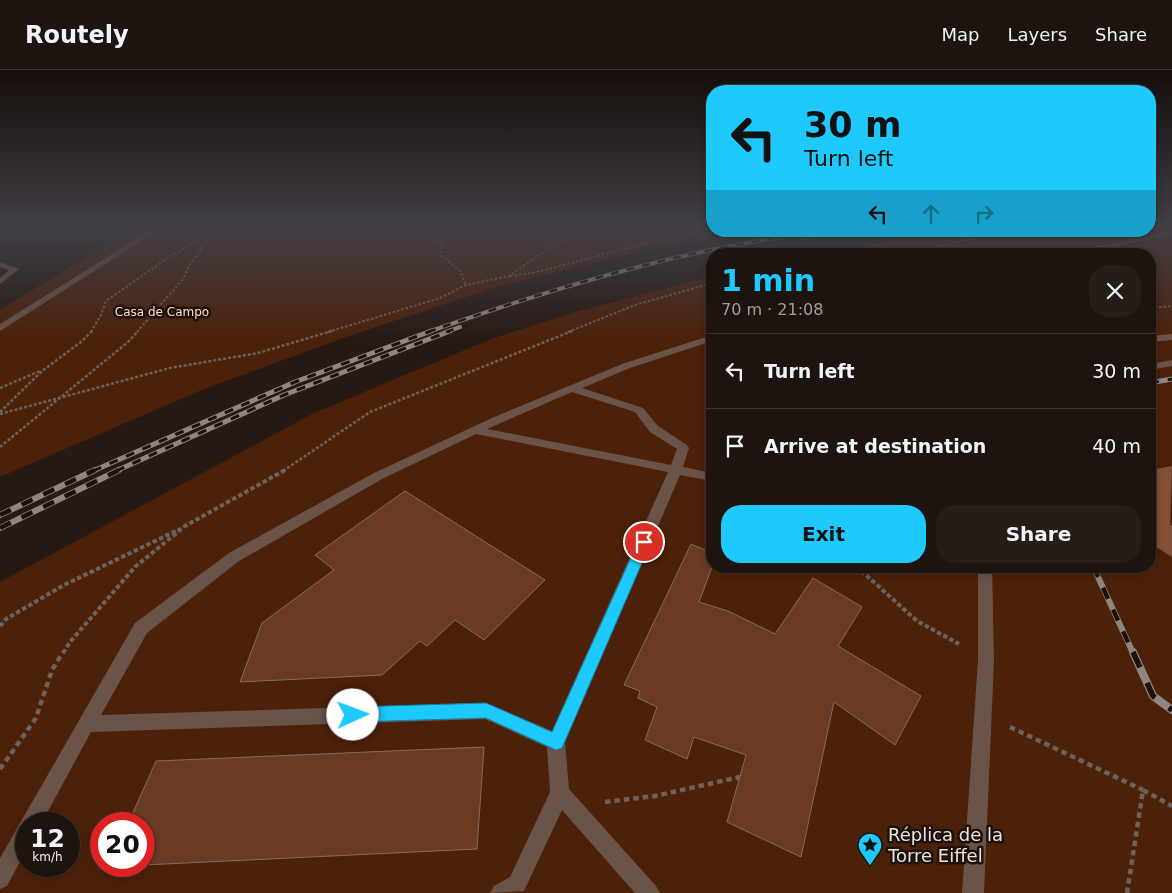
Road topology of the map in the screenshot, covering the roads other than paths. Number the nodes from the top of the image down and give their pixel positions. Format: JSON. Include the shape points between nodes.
{"nodes":[{"id":1,"x":1,"y":264,"type":"edge"},
{"id":2,"x":100,"y":264,"type":"edge"},
{"id":3,"x":0,"y":282,"type":"edge"},
{"id":4,"x":0,"y":328,"type":"edge"},
{"id":5,"x":1172,"y":338,"type":"edge"},
{"id":6,"x":1156,"y":339,"type":"edge"},
{"id":7,"x":706,"y":340,"type":"edge"},
{"id":8,"x":1172,"y":363,"type":"edge"},
{"id":9,"x":1156,"y":366,"type":"edge"},
{"id":10,"x":570,"y":388,"type":"junction"},
{"id":11,"x":475,"y":430,"type":"junction"},
{"id":12,"x":676,"y":469,"type":"junction"},
{"id":13,"x":706,"y":476,"type":"edge"},
{"id":14,"x":985,"y":573,"type":"edge"},
{"id":15,"x":86,"y":724,"type":"junction"},
{"id":16,"x":556,"y":742,"type":"junction"},
{"id":17,"x":566,"y":800,"type":"junction"},
{"id":18,"x":37,"y":812,"type":"edge"},
{"id":19,"x":15,"y":851,"type":"edge"},
{"id":20,"x":0,"y":879,"type":"edge"},
{"id":21,"x":501,"y":893,"type":"edge"},
{"id":22,"x":649,"y":893,"type":"edge"},
{"id":23,"x":973,"y":893,"type":"edge"}],
"edges":[{"from":1,"to":3,"type":"street","via":[[15,269]]},
{"from":2,"to":4,"type":"street"},
{"from":5,"to":6,"type":"street"},
{"from":7,"to":10,"type":"street"},
{"from":8,"to":9,"type":"street"},
{"from":10,"to":11,"type":"street"},
{"from":10,"to":12,"type":"street","via":[[639,410],[654,429],[683,448]]},
{"from":11,"to":12,"type":"street"},
{"from":11,"to":15,"type":"street","via":[[378,476],[234,557],[141,628]]},
{"from":12,"to":13,"type":"street"},
{"from":12,"to":16,"type":"street"},
{"from":14,"to":23,"type":"street","via":[[986,660]]},
{"from":15,"to":16,"type":"street","via":[[486,711]]},
{"from":15,"to":18,"type":"street"},
{"from":16,"to":17,"type":"street"},
{"from":17,"to":21,"type":"street","via":[[517,884]]},
{"from":17,"to":22,"type":"street"},
{"from":19,"to":20,"type":"street"}]}
